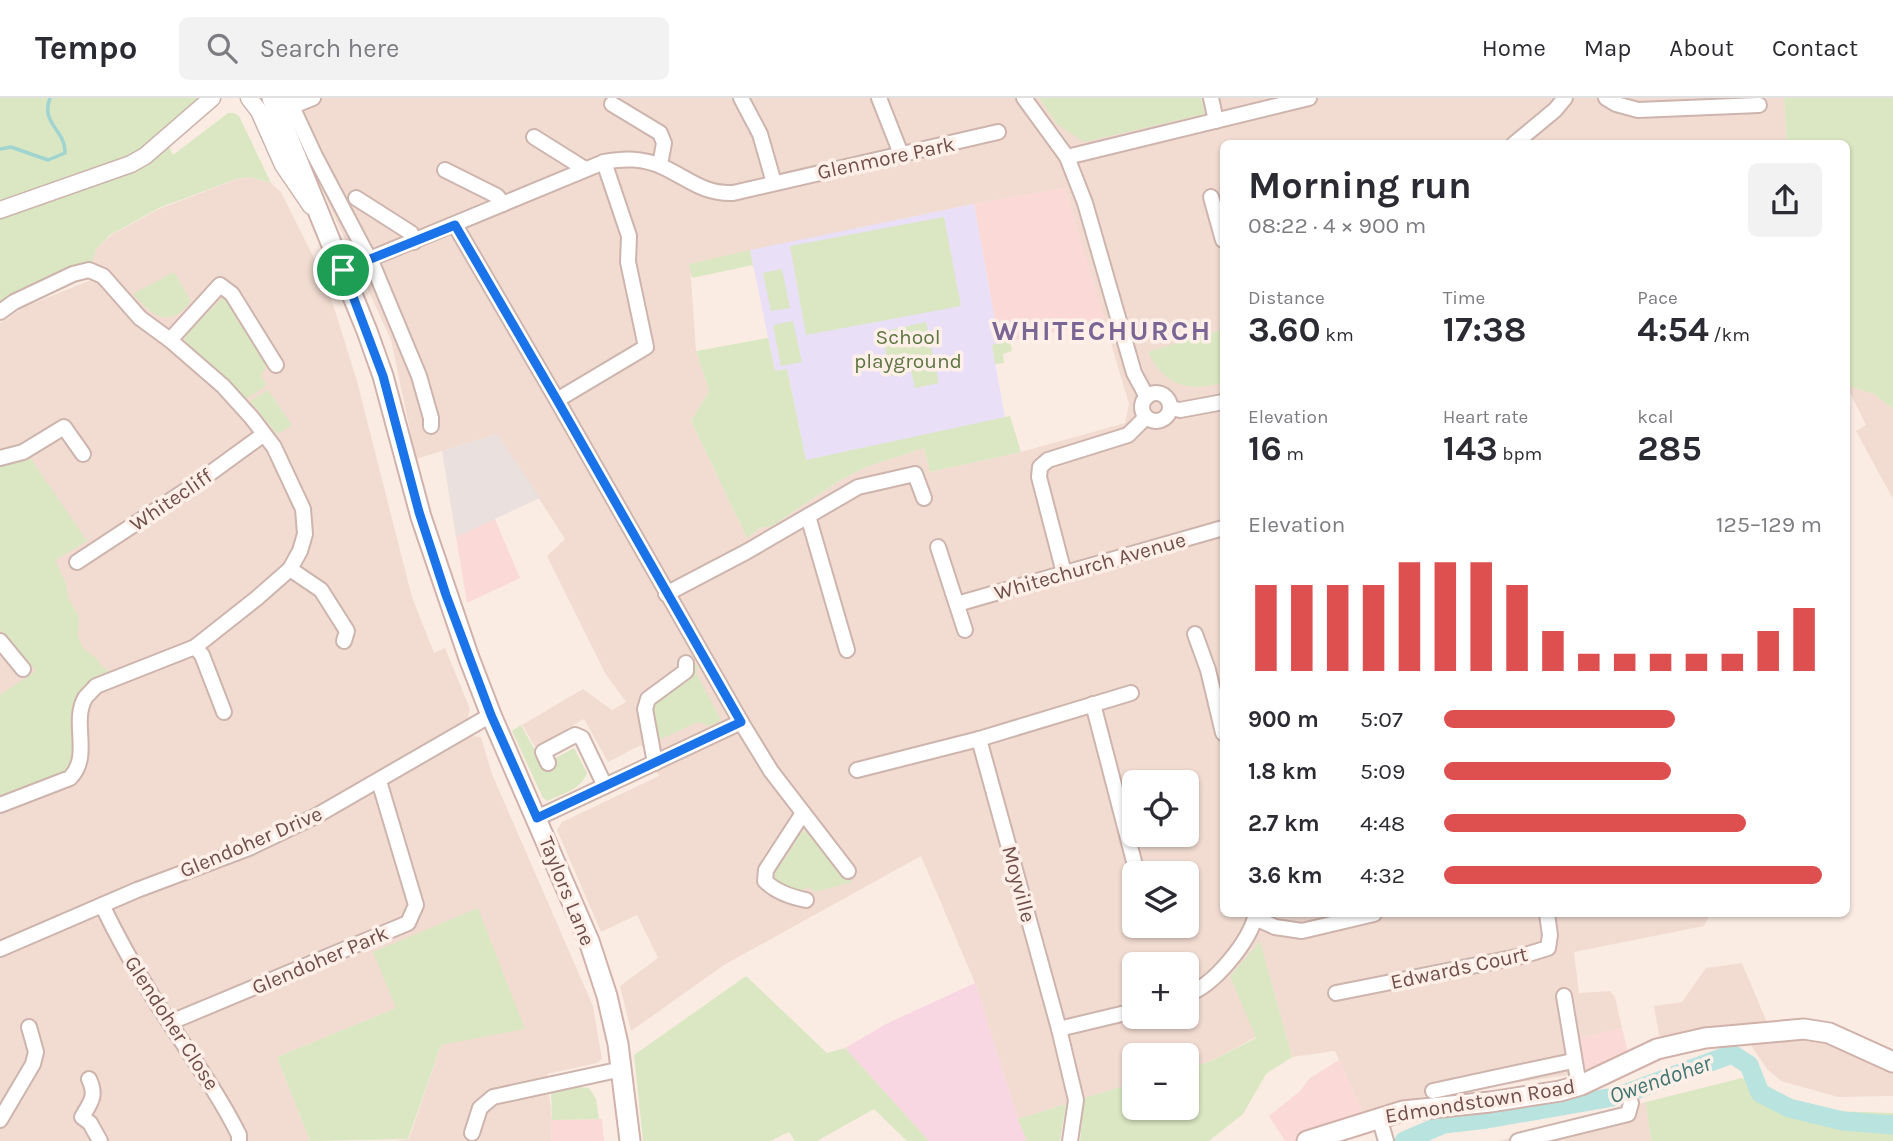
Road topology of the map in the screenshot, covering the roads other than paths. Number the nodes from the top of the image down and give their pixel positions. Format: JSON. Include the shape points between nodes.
{"nodes":[{"id":1,"x":212,"y":98,"type":"edge"},
{"id":2,"x":249,"y":98,"type":"edge"},
{"id":3,"x":272,"y":98,"type":"edge"},
{"id":4,"x":313,"y":98,"type":"edge"},
{"id":5,"x":741,"y":98,"type":"edge"},
{"id":6,"x":879,"y":98,"type":"edge"},
{"id":7,"x":1024,"y":98,"type":"edge"},
{"id":8,"x":1211,"y":98,"type":"edge"},
{"id":9,"x":1309,"y":98,"type":"edge"},
{"id":10,"x":1565,"y":98,"type":"edge"},
{"id":11,"x":1606,"y":98,"type":"edge"},
{"id":12,"x":291,"y":102,"type":"edge"},
{"id":13,"x":612,"y":104,"type":"dead end"},
{"id":14,"x":1666,"y":104,"type":"edge"},
{"id":15,"x":1759,"y":105,"type":"dead end"},
{"id":16,"x":1216,"y":121,"type":"junction"},
{"id":17,"x":998,"y":132,"type":"dead end"},
{"id":18,"x":534,"y":137,"type":"dead end"},
{"id":19,"x":1519,"y":140,"type":"edge"},
{"id":20,"x":901,"y":154,"type":"junction"},
{"id":21,"x":1067,"y":157,"type":"junction"},
{"id":22,"x":604,"y":163,"type":"junction"},
{"id":23,"x":660,"y":165,"type":"junction"},
{"id":24,"x":585,"y":169,"type":"junction"},
{"id":25,"x":445,"y":170,"type":"dead end"},
{"id":26,"x":774,"y":183,"type":"junction"},
{"id":27,"x":1211,"y":197,"type":"dead end"},
{"id":28,"x":356,"y":198,"type":"dead end"},
{"id":29,"x":503,"y":204,"type":"junction"},
{"id":30,"x":0,"y":210,"type":"edge"},
{"id":31,"x":324,"y":225,"type":"junction"},
{"id":32,"x":455,"y":225,"type":"junction"},
{"id":33,"x":1220,"y":229,"type":"edge"},
{"id":34,"x":414,"y":242,"type":"junction"},
{"id":35,"x":370,"y":259,"type":"junction"},
{"id":36,"x":343,"y":270,"type":"junction"},
{"id":37,"x":0,"y":312,"type":"edge"},
{"id":38,"x":170,"y":340,"type":"junction"},
{"id":39,"x":276,"y":365,"type":"dead end"},
{"id":40,"x":1147,"y":397,"type":"junction"},
{"id":41,"x":557,"y":400,"type":"junction"},
{"id":42,"x":1220,"y":403,"type":"edge"},
{"id":43,"x":1170,"y":408,"type":"junction"},
{"id":44,"x":1146,"y":417,"type":"junction"},
{"id":45,"x":430,"y":426,"type":"dead end"},
{"id":46,"x":264,"y":435,"type":"junction"},
{"id":47,"x":83,"y":454,"type":"dead end"},
{"id":48,"x":0,"y":457,"type":"edge"},
{"id":49,"x":924,"y":498,"type":"dead end"},
{"id":50,"x":808,"y":516,"type":"junction"},
{"id":51,"x":1220,"y":529,"type":"edge"},
{"id":52,"x":938,"y":547,"type":"dead end"},
{"id":53,"x":77,"y":562,"type":"dead end"},
{"id":54,"x":290,"y":569,"type":"junction"},
{"id":55,"x":1064,"y":573,"type":"junction"},
{"id":56,"x":666,"y":594,"type":"junction"},
{"id":57,"x":957,"y":604,"type":"junction"},
{"id":58,"x":965,"y":630,"type":"dead end"},
{"id":59,"x":1195,"y":634,"type":"dead end"},
{"id":60,"x":344,"y":640,"type":"dead end"},
{"id":61,"x":0,"y":641,"type":"edge"},
{"id":62,"x":195,"y":647,"type":"junction"},
{"id":63,"x":847,"y":650,"type":"dead end"},
{"id":64,"x":686,"y":663,"type":"dead end"},
{"id":65,"x":1220,"y":667,"type":"edge"},
{"id":66,"x":23,"y":669,"type":"dead end"},
{"id":67,"x":1208,"y":670,"type":"junction"},
{"id":68,"x":1131,"y":693,"type":"dead end"},
{"id":69,"x":1093,"y":704,"type":"junction"},
{"id":70,"x":224,"y":712,"type":"dead end"},
{"id":71,"x":491,"y":715,"type":"junction"},
{"id":72,"x":1220,"y":720,"type":"edge"},
{"id":73,"x":741,"y":722,"type":"junction"},
{"id":74,"x":979,"y":739,"type":"junction"},
{"id":75,"x":548,"y":763,"type":"dead end"},
{"id":76,"x":655,"y":763,"type":"junction"},
{"id":77,"x":857,"y":770,"type":"dead end"},
{"id":78,"x":379,"y":781,"type":"junction"},
{"id":79,"x":605,"y":786,"type":"junction"},
{"id":80,"x":0,"y":805,"type":"edge"},
{"id":81,"x":803,"y":813,"type":"junction"},
{"id":82,"x":537,"y":818,"type":"junction"},
{"id":83,"x":1134,"y":861,"type":"edge"},
{"id":84,"x":848,"y":871,"type":"dead end"},
{"id":85,"x":806,"y":900,"type":"dead end"},
{"id":86,"x":102,"y":905,"type":"junction"},
{"id":87,"x":1256,"y":917,"type":"edge"},
{"id":88,"x":1258,"y":917,"type":"edge"},
{"id":89,"x":1361,"y":917,"type":"edge"},
{"id":90,"x":1547,"y":917,"type":"edge"},
{"id":91,"x":0,"y":948,"type":"edge"},
{"id":92,"x":1199,"y":987,"type":"edge"},
{"id":93,"x":1336,"y":993,"type":"dead end"},
{"id":94,"x":1564,"y":996,"type":"dead end"},
{"id":95,"x":1122,"y":1014,"type":"edge"},
{"id":96,"x":171,"y":1022,"type":"junction"},
{"id":97,"x":28,"y":1026,"type":"dead end"},
{"id":98,"x":1059,"y":1030,"type":"junction"},
{"id":99,"x":1568,"y":1062,"type":"dead end"},
{"id":100,"x":1893,"y":1062,"type":"edge"},
{"id":101,"x":1539,"y":1067,"type":"junction"},
{"id":102,"x":622,"y":1069,"type":"junction"},
{"id":103,"x":89,"y":1079,"type":"dead end"},
{"id":104,"x":1579,"y":1086,"type":"junction"},
{"id":105,"x":1433,"y":1091,"type":"dead end"},
{"id":106,"x":1543,"y":1095,"type":"junction"},
{"id":107,"x":1631,"y":1103,"type":"dead end"},
{"id":108,"x":1379,"y":1117,"type":"junction"},
{"id":109,"x":0,"y":1120,"type":"edge"},
{"id":110,"x":472,"y":1133,"type":"dead end"},
{"id":111,"x":100,"y":1141,"type":"edge"},
{"id":112,"x":239,"y":1141,"type":"edge"},
{"id":113,"x":630,"y":1141,"type":"edge"},
{"id":114,"x":1070,"y":1141,"type":"edge"},
{"id":115,"x":1307,"y":1141,"type":"edge"},
{"id":116,"x":1386,"y":1141,"type":"edge"},
{"id":117,"x":1518,"y":1141,"type":"edge"}],
"edges":[{"from":1,"to":30,"type":"street","via":[[131,164]]},
{"from":2,"to":31,"type":"street","via":[[283,165]]},
{"from":3,"to":31,"type":"main road","name":"Taylors Lane"},
{"from":4,"to":12,"type":"street"},
{"from":5,"to":26,"type":"street","via":[[760,134]]},
{"from":6,"to":20,"type":"street"},
{"from":7,"to":21,"type":"street"},
{"from":8,"to":16,"type":"street"},
{"from":9,"to":16,"type":"street"},
{"from":10,"to":19,"type":"street"},
{"from":11,"to":14,"type":"street","via":[[1638,110]]},
{"from":12,"to":35,"type":"street"},
{"from":13,"to":23,"type":"street","via":[[660,133],[664,143]]},
{"from":14,"to":15,"type":"street"},
{"from":16,"to":21,"type":"street"},
{"from":17,"to":20,"type":"street","name":"Glenmore Park"},
{"from":18,"to":24,"type":"street"},
{"from":20,"to":26,"type":"street","name":"Glenmore Park"},
{"from":21,"to":40,"type":"street","via":[[1085,203],[1134,373]]},
{"from":22,"to":23,"type":"street","name":"Glenmore Park","via":[[631,159]]},
{"from":22,"to":24,"type":"street","name":"Glenmore Park"},
{"from":22,"to":41,"type":"street","via":[[629,236],[628,262],[646,347]]},
{"from":23,"to":26,"type":"street","name":"Glenmore Park","via":[[715,193]]},
{"from":24,"to":29,"type":"street","name":"Glenmore Park"},
{"from":25,"to":29,"type":"street","via":[[497,196]]},
{"from":27,"to":33,"type":"street"},
{"from":28,"to":34,"type":"street","via":[[411,233]]},
{"from":29,"to":32,"type":"street","name":"Glenmore Park"},
{"from":31,"to":36,"type":"main road","name":"Taylors Lane"},
{"from":32,"to":34,"type":"street","name":"Glenmore Park"},
{"from":32,"to":41,"type":"street"},
{"from":34,"to":35,"type":"street","name":"Glenmore Park"},
{"from":35,"to":36,"type":"street","name":"Glenmore Park"},
{"from":35,"to":45,"type":"street","via":[[419,376]]},
{"from":36,"to":71,"type":"main road","name":"Taylors Lane","via":[[383,376],[446,595]]},
{"from":37,"to":38,"type":"street","via":[[63,278],[89,270],[103,276],[140,318]]},
{"from":38,"to":39,"type":"street","via":[[220,285],[232,294]]},
{"from":38,"to":46,"type":"street","via":[[223,386]]},
{"from":40,"to":43,"type":"street","via":[[1164,396]]},
{"from":40,"to":44,"type":"street","via":[[1142,405]]},
{"from":41,"to":56,"type":"street"},
{"from":42,"to":43,"type":"street"},
{"from":43,"to":44,"type":"street","via":[[1159,421]]},
{"from":44,"to":55,"type":"street","via":[[1128,435],[1048,460],[1040,467]]},
{"from":46,"to":53,"type":"street","name":"Whitecliff"},
{"from":46,"to":54,"type":"street","via":[[274,447],[305,519],[300,551]]},
{"from":47,"to":48,"type":"street","via":[[64,427],[23,452]]},
{"from":49,"to":50,"type":"street","via":[[915,474],[903,475],[858,487]]},
{"from":50,"to":56,"type":"street"},
{"from":50,"to":63,"type":"street"},
{"from":51,"to":55,"type":"street","name":"Whitechurch Avenue"},
{"from":52,"to":57,"type":"street"},
{"from":54,"to":60,"type":"street","via":[[321,590],[347,631]]},
{"from":54,"to":62,"type":"street"},
{"from":55,"to":57,"type":"street","name":"Whitechurch Avenue"},
{"from":56,"to":73,"type":"street"},
{"from":57,"to":58,"type":"street"},
{"from":59,"to":67,"type":"street"},
{"from":61,"to":66,"type":"street"},
{"from":62,"to":70,"type":"street"},
{"from":62,"to":80,"type":"street","via":[[96,686],[85,699],[81,714],[81,760],[74,774]]},
{"from":64,"to":76,"type":"street","via":[[686,671],[648,699]]},
{"from":65,"to":67,"type":"street"},
{"from":67,"to":72,"type":"street"},
{"from":68,"to":69,"type":"street"},
{"from":69,"to":74,"type":"street"},
{"from":69,"to":83,"type":"street"},
{"from":71,"to":78,"type":"street","name":"Glendoher Drive"},
{"from":71,"to":82,"type":"main road","name":"Taylors Lane"},
{"from":73,"to":76,"type":"street"},
{"from":73,"to":81,"type":"street"},
{"from":74,"to":77,"type":"street"},
{"from":74,"to":98,"type":"street","name":"Moyville"},
{"from":75,"to":79,"type":"street","via":[[543,752],[575,735],[582,738]]},
{"from":76,"to":79,"type":"street"},
{"from":78,"to":86,"type":"street","name":"Glendoher Drive","via":[[249,848]]},
{"from":78,"to":96,"type":"street","name":"Glendoher Park","via":[[416,905],[408,923]]},
{"from":79,"to":82,"type":"street"},
{"from":81,"to":84,"type":"street"},
{"from":81,"to":85,"type":"street","via":[[766,870],[765,881]]},
{"from":82,"to":102,"type":"main road","name":"Taylors Lane","via":[[589,941],[607,996]]},
{"from":86,"to":91,"type":"street","name":"Glendoher Drive"},
{"from":86,"to":96,"type":"street","name":"Glendoher Close"},
{"from":87,"to":92,"type":"street","via":[[1228,964]]},
{"from":88,"to":89,"type":"street","via":[[1275,927],[1302,931]]},
{"from":90,"to":93,"type":"street","name":"Edwards Court","via":[[1548,948]]},
{"from":94,"to":104,"type":"street"},
{"from":95,"to":98,"type":"street"},
{"from":96,"to":112,"type":"street","name":"Glendoher Close","via":[[220,1097]]},
{"from":97,"to":109,"type":"street","via":[[36,1052],[33,1064]]},
{"from":98,"to":114,"type":"street","name":"Moyville","via":[[1076,1100]]},
{"from":99,"to":101,"type":"street"},
{"from":100,"to":104,"type":"main road","name":"Edmondstown Road","via":[[1829,1033],[1772,1031],[1657,1049]]},
{"from":101,"to":105,"type":"street"},
{"from":101,"to":106,"type":"street"},
{"from":102,"to":110,"type":"street","via":[[493,1097],[480,1108]]},
{"from":102,"to":113,"type":"main road","name":"Taylors Lane"},
{"from":103,"to":111,"type":"street","via":[[94,1090],[82,1117]]},
{"from":104,"to":106,"type":"main road","name":"Edmondstown Road"},
{"from":106,"to":108,"type":"main road","name":"Edmondstown Road"},
{"from":107,"to":117,"type":"street","via":[[1628,1114]]},
{"from":108,"to":115,"type":"main road","name":"Edmondstown Road"},
{"from":108,"to":116,"type":"street"}]}
